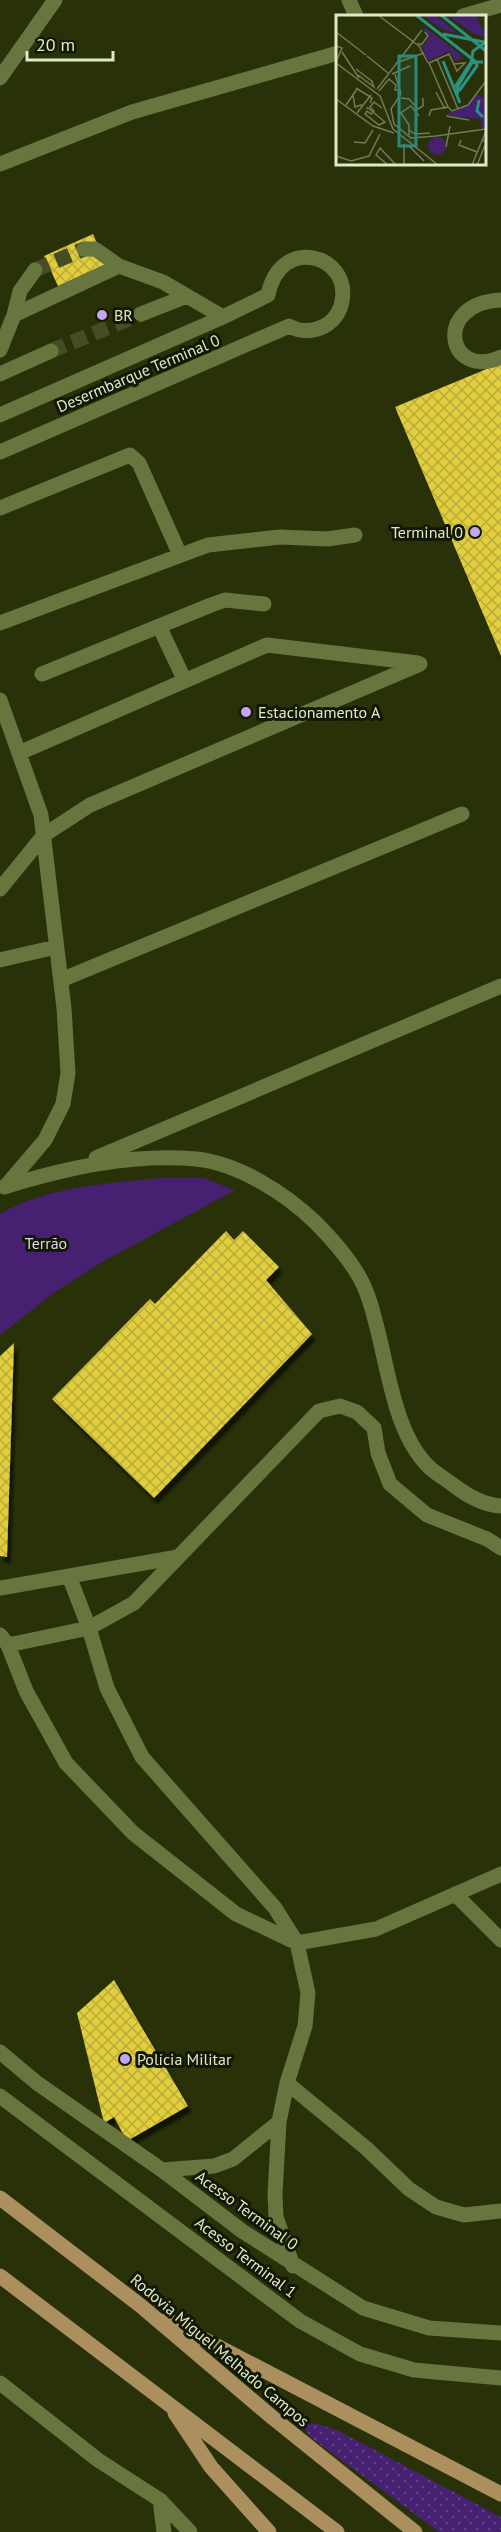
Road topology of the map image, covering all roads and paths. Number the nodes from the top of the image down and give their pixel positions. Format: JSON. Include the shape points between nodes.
{"nodes":[{"id":1,"x":55,"y":0,"type":"edge"},
{"id":2,"x":349,"y":0,"type":"edge"},
{"id":3,"x":501,"y":5,"type":"edge"},
{"id":4,"x":356,"y":15,"type":"edge"},
{"id":5,"x":466,"y":15,"type":"edge"},
{"id":6,"x":336,"y":54,"type":"edge"},
{"id":7,"x":0,"y":78,"type":"edge"},
{"id":8,"x":0,"y":164,"type":"edge"},
{"id":9,"x":84,"y":249,"type":"dead end"},
{"id":10,"x":119,"y":266,"type":"junction"},
{"id":11,"x":36,"y":270,"type":"tunnel mouth"},
{"id":12,"x":187,"y":296,"type":"junction"},
{"id":13,"x":501,"y":300,"type":"edge"},
{"id":14,"x":141,"y":314,"type":"tunnel mouth"},
{"id":15,"x":14,"y":315,"type":"junction"},
{"id":16,"x":223,"y":317,"type":"junction"},
{"id":17,"x":0,"y":350,"type":"edge"},
{"id":18,"x":51,"y":351,"type":"tunnel mouth"},
{"id":19,"x":501,"y":357,"type":"edge"},
{"id":20,"x":0,"y":374,"type":"edge"},
{"id":21,"x":0,"y":415,"type":"edge"},
{"id":22,"x":0,"y":452,"type":"edge"},
{"id":23,"x":0,"y":508,"type":"edge"},
{"id":24,"x":355,"y":535,"type":"dead end"},
{"id":25,"x":180,"y":555,"type":"junction"},
{"id":26,"x":264,"y":604,"type":"dead end"},
{"id":27,"x":0,"y":623,"type":"edge"},
{"id":28,"x":159,"y":626,"type":"junction"},
{"id":29,"x":42,"y":674,"type":"dead end"},
{"id":30,"x":185,"y":681,"type":"junction"},
{"id":31,"x":0,"y":700,"type":"edge"},
{"id":32,"x":19,"y":753,"type":"junction"},
{"id":33,"x":462,"y":814,"type":"dead end"},
{"id":34,"x":44,"y":835,"type":"junction"},
{"id":35,"x":0,"y":889,"type":"edge"},
{"id":36,"x":56,"y":947,"type":"junction"},
{"id":37,"x":0,"y":960,"type":"edge"},
{"id":38,"x":61,"y":980,"type":"junction"},
{"id":39,"x":501,"y":986,"type":"edge"},
{"id":40,"x":68,"y":1170,"type":"junction"},
{"id":41,"x":2,"y":1189,"type":"edge"},
{"id":42,"x":501,"y":1506,"type":"edge"},
{"id":43,"x":501,"y":1548,"type":"edge"},
{"id":44,"x":178,"y":1557,"type":"junction"},
{"id":45,"x":69,"y":1576,"type":"junction"},
{"id":46,"x":0,"y":1588,"type":"edge"},
{"id":47,"x":89,"y":1628,"type":"junction"},
{"id":48,"x":4,"y":1640,"type":"edge"},
{"id":49,"x":501,"y":1874,"type":"edge"},
{"id":50,"x":455,"y":1894,"type":"junction"},
{"id":51,"x":501,"y":1940,"type":"edge"},
{"id":52,"x":297,"y":1942,"type":"junction"},
{"id":53,"x":0,"y":2052,"type":"edge"},
{"id":54,"x":287,"y":2083,"type":"junction"},
{"id":55,"x":0,"y":2096,"type":"edge"},
{"id":56,"x":279,"y":2122,"type":"junction"},
{"id":57,"x":162,"y":2170,"type":"junction"},
{"id":58,"x":0,"y":2198,"type":"edge"},
{"id":59,"x":501,"y":2211,"type":"edge"},
{"id":60,"x":294,"y":2266,"type":"junction"},
{"id":61,"x":0,"y":2276,"type":"edge"},
{"id":62,"x":141,"y":2306,"type":"junction"},
{"id":63,"x":501,"y":2333,"type":"edge"},
{"id":64,"x":501,"y":2378,"type":"edge"},
{"id":65,"x":0,"y":2383,"type":"edge"},
{"id":66,"x":168,"y":2403,"type":"junction"},
{"id":67,"x":501,"y":2494,"type":"edge"},
{"id":68,"x":160,"y":2500,"type":"junction"},
{"id":69,"x":164,"y":2532,"type":"edge"},
{"id":70,"x":190,"y":2532,"type":"edge"},
{"id":71,"x":269,"y":2532,"type":"edge"},
{"id":72,"x":337,"y":2532,"type":"edge"},
{"id":73,"x":415,"y":2532,"type":"edge"}],
"edges":[{"from":1,"to":7,"type":"street"},
{"from":2,"to":4,"type":"street"},
{"from":3,"to":5,"type":"street"},
{"from":6,"to":8,"type":"street","via":[[132,112]]},
{"from":9,"to":10,"type":"street","via":[[95,249]]},
{"from":10,"to":12,"type":"street"},
{"from":10,"to":15,"type":"street"},
{"from":11,"to":15,"type":"street","via":[[20,291]]},
{"from":12,"to":14,"type":"street"},
{"from":12,"to":16,"type":"street"},
{"from":13,"to":19,"type":"street","via":[[477,305],[463,313],[455,325],[454,336],[465,357],[480,363]]},
{"from":15,"to":17,"type":"street"},
{"from":16,"to":21,"type":"street","name":"Desermbarque Terminal 0"},
{"from":16,"to":22,"type":"street","name":"Desermbarque Terminal 0","via":[[268,295],[280,266],[296,258],[313,257],[328,264],[339,277],[344,293],[341,309],[330,323],[315,331],[299,332],[289,326]]},
{"from":18,"to":20,"type":"street"},
{"from":23,"to":25,"type":"street","via":[[130,455],[138,463]]},
{"from":24,"to":25,"type":"street","via":[[327,540],[280,537],[233,541]]},
{"from":25,"to":27,"type":"street"},
{"from":26,"to":28,"type":"street","via":[[225,600]]},
{"from":28,"to":29,"type":"street"},
{"from":28,"to":30,"type":"street"},
{"from":30,"to":32,"type":"street"},
{"from":30,"to":34,"type":"street","via":[[267,645],[420,663],[90,806]]},
{"from":31,"to":32,"type":"street"},
{"from":32,"to":34,"type":"street"},
{"from":33,"to":38,"type":"street"},
{"from":34,"to":35,"type":"street"},
{"from":34,"to":36,"type":"street"},
{"from":36,"to":37,"type":"street"},
{"from":36,"to":38,"type":"street"},
{"from":38,"to":41,"type":"street","via":[[68,1073],[63,1104],[45,1140]]},
{"from":39,"to":40,"type":"street"},
{"from":40,"to":41,"type":"street"},
{"from":40,"to":42,"type":"street","via":[[114,1161],[198,1159],[269,1186],[297,1205],[342,1252],[366,1289],[407,1435],[429,1467],[466,1495]]},
{"from":43,"to":44,"type":"street","via":[[427,1515],[390,1484],[378,1453],[374,1428],[357,1412],[340,1406],[319,1411]]},
{"from":44,"to":45,"type":"street"},
{"from":44,"to":47,"type":"street","via":[[134,1604]]},
{"from":45,"to":46,"type":"street"},
{"from":45,"to":47,"type":"street"},
{"from":47,"to":48,"type":"street"},
{"from":47,"to":52,"type":"street","via":[[107,1688],[142,1757],[275,1908]]},
{"from":48,"to":52,"type":"street","via":[[26,1691],[66,1763],[133,1833],[236,1914]]},
{"from":49,"to":50,"type":"street"},
{"from":50,"to":51,"type":"street"},
{"from":50,"to":52,"type":"street","via":[[376,1929]]},
{"from":52,"to":54,"type":"street","via":[[308,1993],[305,2026]]},
{"from":53,"to":57,"type":"street","name":"Acesso Terminal 0","via":[[37,2083]]},
{"from":54,"to":56,"type":"street"},
{"from":54,"to":59,"type":"street","via":[[409,2189],[436,2207],[464,2215]]},
{"from":55,"to":64,"type":"street","name":"Acesso Terminal 1","via":[[300,2321],[360,2354],[414,2370]]},
{"from":56,"to":57,"type":"street","via":[[233,2158],[214,2166]]},
{"from":56,"to":60,"type":"street","via":[[276,2217]]},
{"from":57,"to":60,"type":"street","name":"Acesso Terminal 0"},
{"from":58,"to":62,"type":"main road","name":"Rodovia Miguel Melhado Campos"},
{"from":60,"to":63,"type":"street","name":"Acesso Terminal 0","via":[[363,2308],[429,2328]]},
{"from":61,"to":66,"type":"main road"},
{"from":62,"to":67,"type":"main road"},
{"from":62,"to":73,"type":"main road","name":"Rodovia Miguel Melhado Campos"},
{"from":65,"to":68,"type":"street","via":[[98,2460]]},
{"from":66,"to":71,"type":"main road","via":[[211,2467]]},
{"from":66,"to":72,"type":"main road"},
{"from":68,"to":69,"type":"street"},
{"from":68,"to":70,"type":"street"}]}
